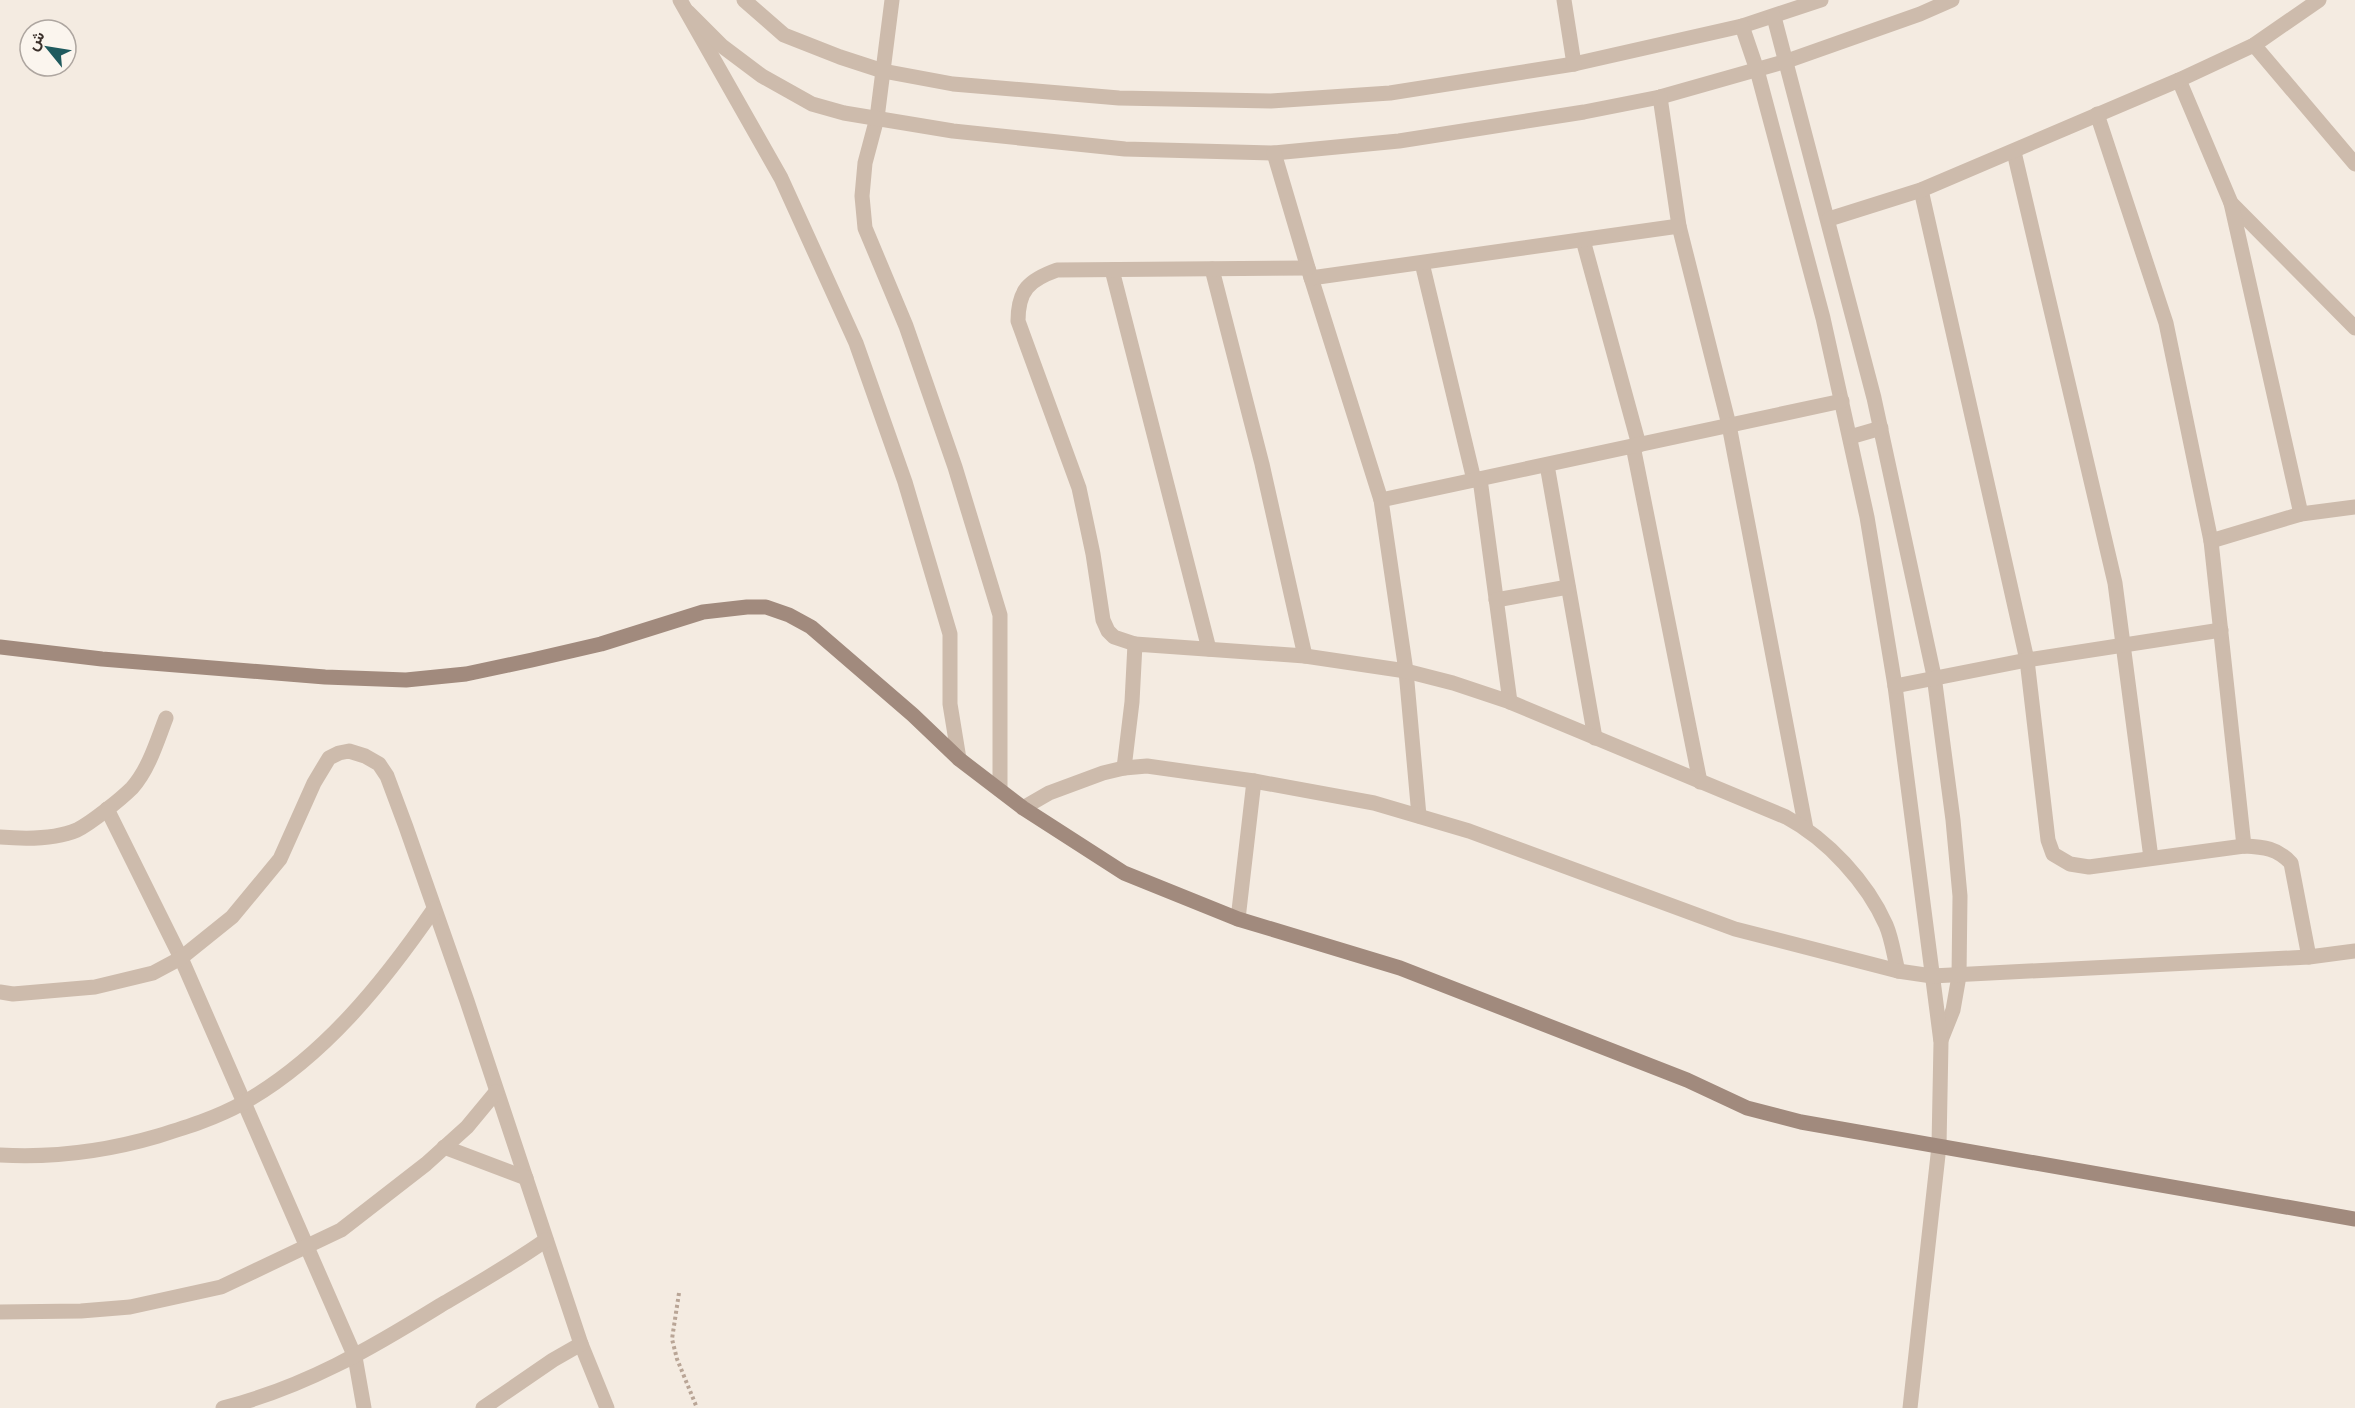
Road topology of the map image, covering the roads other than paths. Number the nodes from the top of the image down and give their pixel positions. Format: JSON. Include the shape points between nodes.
{"nodes":[{"id":1,"x":744,"y":0,"type":"edge"},
{"id":2,"x":892,"y":0,"type":"edge"},
{"id":3,"x":1564,"y":0,"type":"edge"},
{"id":4,"x":1821,"y":0,"type":"edge"},
{"id":5,"x":1952,"y":0,"type":"edge"},
{"id":6,"x":2319,"y":0,"type":"edge"},
{"id":7,"x":684,"y":6,"type":"edge"},
{"id":8,"x":1774,"y":17,"type":"junction"},
{"id":9,"x":1742,"y":26,"type":"junction"},
{"id":10,"x":2254,"y":45,"type":"junction"},
{"id":11,"x":1787,"y":61,"type":"junction"},
{"id":12,"x":1574,"y":64,"type":"junction"},
{"id":13,"x":1757,"y":70,"type":"junction"},
{"id":14,"x":883,"y":71,"type":"junction"},
{"id":15,"x":2179,"y":80,"type":"junction"},
{"id":16,"x":1660,"y":97,"type":"junction"},
{"id":17,"x":2097,"y":114,"type":"junction"},
{"id":18,"x":877,"y":118,"type":"junction"},
{"id":19,"x":2014,"y":152,"type":"junction"},
{"id":20,"x":1274,"y":153,"type":"junction"},
{"id":21,"x":2355,"y":164,"type":"edge"},
{"id":22,"x":1921,"y":190,"type":"junction"},
{"id":23,"x":2231,"y":203,"type":"junction"},
{"id":24,"x":1828,"y":219,"type":"junction"},
{"id":25,"x":1679,"y":226,"type":"junction"},
{"id":26,"x":1583,"y":240,"type":"junction"},
{"id":27,"x":1422,"y":263,"type":"junction"},
{"id":28,"x":1212,"y":269,"type":"junction"},
{"id":29,"x":1112,"y":270,"type":"junction"},
{"id":30,"x":1310,"y":273,"type":"junction"},
{"id":31,"x":2355,"y":328,"type":"edge"},
{"id":32,"x":1842,"y":401,"type":"junction"},
{"id":33,"x":1729,"y":425,"type":"junction"},
{"id":34,"x":1881,"y":428,"type":"junction"},
{"id":35,"x":1850,"y":437,"type":"junction"},
{"id":36,"x":1636,"y":446,"type":"junction"},
{"id":37,"x":1547,"y":465,"type":"junction"},
{"id":38,"x":1477,"y":480,"type":"junction"},
{"id":39,"x":1381,"y":500,"type":"junction"},
{"id":40,"x":2355,"y":507,"type":"edge"},
{"id":41,"x":2301,"y":514,"type":"junction"},
{"id":42,"x":2211,"y":541,"type":"junction"},
{"id":43,"x":1568,"y":587,"type":"junction"},
{"id":44,"x":1496,"y":600,"type":"junction"},
{"id":45,"x":2221,"y":630,"type":"junction"},
{"id":46,"x":1135,"y":644,"type":"junction"},
{"id":47,"x":2123,"y":646,"type":"junction"},
{"id":48,"x":0,"y":647,"type":"edge"},
{"id":49,"x":1209,"y":649,"type":"junction"},
{"id":50,"x":1305,"y":656,"type":"junction"},
{"id":51,"x":2027,"y":660,"type":"junction"},
{"id":52,"x":1406,"y":671,"type":"junction"},
{"id":53,"x":1934,"y":676,"type":"junction"},
{"id":54,"x":1895,"y":686,"type":"junction"},
{"id":55,"x":1510,"y":702,"type":"junction"},
{"id":56,"x":166,"y":718,"type":"dead end"},
{"id":57,"x":1595,"y":738,"type":"junction"},
{"id":58,"x":959,"y":759,"type":"junction"},
{"id":59,"x":1124,"y":768,"type":"junction"},
{"id":60,"x":1254,"y":781,"type":"junction"},
{"id":61,"x":1700,"y":782,"type":"junction"},
{"id":62,"x":1000,"y":790,"type":"junction"},
{"id":63,"x":1023,"y":807,"type":"junction"},
{"id":64,"x":107,"y":809,"type":"junction"},
{"id":65,"x":1419,"y":816,"type":"junction"},
{"id":66,"x":1806,"y":829,"type":"junction"},
{"id":67,"x":0,"y":837,"type":"edge"},
{"id":68,"x":2244,"y":846,"type":"junction"},
{"id":69,"x":2151,"y":858,"type":"junction"},
{"id":70,"x":434,"y":909,"type":"junction"},
{"id":71,"x":1238,"y":919,"type":"junction"},
{"id":72,"x":2355,"y":951,"type":"edge"},
{"id":73,"x":2309,"y":957,"type":"junction"},
{"id":74,"x":181,"y":958,"type":"junction"},
{"id":75,"x":1898,"y":970,"type":"junction"},
{"id":76,"x":1932,"y":976,"type":"junction"},
{"id":77,"x":1959,"y":976,"type":"junction"},
{"id":78,"x":0,"y":992,"type":"edge"},
{"id":79,"x":1941,"y":1042,"type":"junction"},
{"id":80,"x":496,"y":1092,"type":"junction"},
{"id":81,"x":243,"y":1103,"type":"junction"},
{"id":82,"x":1939,"y":1146,"type":"junction"},
{"id":83,"x":444,"y":1147,"type":"junction"},
{"id":84,"x":0,"y":1155,"type":"edge"},
{"id":85,"x":526,"y":1178,"type":"junction"},
{"id":86,"x":2355,"y":1219,"type":"edge"},
{"id":87,"x":546,"y":1240,"type":"junction"},
{"id":88,"x":307,"y":1246,"type":"junction"},
{"id":89,"x":0,"y":1312,"type":"edge"},
{"id":90,"x":581,"y":1344,"type":"junction"},
{"id":91,"x":355,"y":1357,"type":"junction"},
{"id":92,"x":223,"y":1408,"type":"edge"},
{"id":93,"x":364,"y":1408,"type":"edge"},
{"id":94,"x":483,"y":1408,"type":"edge"},
{"id":95,"x":607,"y":1408,"type":"edge"},
{"id":96,"x":1910,"y":1408,"type":"edge"}],
"edges":[{"from":1,"to":14,"type":"street","via":[[783,34]]},
{"from":2,"to":14,"type":"street"},
{"from":3,"to":12,"type":"street"},
{"from":4,"to":8,"type":"street"},
{"from":5,"to":11,"type":"street"},
{"from":6,"to":10,"type":"street"},
{"from":7,"to":18,"type":"street","via":[[722,46],[762,76],[812,104]]},
{"from":7,"to":58,"type":"street","via":[[781,178],[856,343],[905,482],[950,634],[950,704]]},
{"from":8,"to":9,"type":"street"},
{"from":8,"to":11,"type":"street"},
{"from":9,"to":12,"type":"street"},
{"from":9,"to":13,"type":"street"},
{"from":10,"to":15,"type":"street"},
{"from":10,"to":21,"type":"street"},
{"from":11,"to":13,"type":"street"},
{"from":11,"to":24,"type":"street"},
{"from":12,"to":14,"type":"street","via":[[1390,93],[1271,101],[1096,96],[953,84]]},
{"from":13,"to":16,"type":"street"},
{"from":13,"to":32,"type":"street"},
{"from":14,"to":18,"type":"street"},
{"from":15,"to":17,"type":"street"},
{"from":15,"to":23,"type":"street"},
{"from":16,"to":20,"type":"street","via":[[1399,141]]},
{"from":16,"to":25,"type":"street"},
{"from":17,"to":19,"type":"street"},
{"from":17,"to":42,"type":"street","via":[[2166,323]]},
{"from":18,"to":20,"type":"street","via":[[953,131],[1125,149]]},
{"from":18,"to":62,"type":"street","via":[[865,163],[865,228],[906,326],[1000,615]]},
{"from":19,"to":22,"type":"street"},
{"from":19,"to":47,"type":"street","via":[[2115,583]]},
{"from":20,"to":30,"type":"street"},
{"from":22,"to":24,"type":"street"},
{"from":22,"to":51,"type":"street"},
{"from":23,"to":31,"type":"street"},
{"from":23,"to":41,"type":"street"},
{"from":24,"to":34,"type":"street"},
{"from":25,"to":26,"type":"street"},
{"from":25,"to":33,"type":"street"},
{"from":26,"to":27,"type":"street"},
{"from":26,"to":36,"type":"street"},
{"from":27,"to":30,"type":"street"},
{"from":27,"to":38,"type":"street"},
{"from":28,"to":29,"type":"street"},
{"from":28,"to":30,"type":"street"},
{"from":28,"to":50,"type":"street","via":[[1263,464]]},
{"from":29,"to":46,"type":"street","via":[[1057,270],[1043,275],[1026,287],[1020,298],[1018,321],[1078,488],[1103,620],[1114,637]]},
{"from":29,"to":49,"type":"street"},
{"from":30,"to":39,"type":"street"},
{"from":32,"to":33,"type":"street"},
{"from":32,"to":35,"type":"street"},
{"from":33,"to":36,"type":"street"},
{"from":33,"to":66,"type":"street"},
{"from":34,"to":35,"type":"street"},
{"from":34,"to":53,"type":"street"},
{"from":35,"to":54,"type":"street"},
{"from":36,"to":37,"type":"street"},
{"from":36,"to":61,"type":"street"},
{"from":37,"to":38,"type":"street"},
{"from":37,"to":43,"type":"street"},
{"from":38,"to":39,"type":"street"},
{"from":38,"to":44,"type":"street"},
{"from":39,"to":52,"type":"street"},
{"from":40,"to":41,"type":"street"},
{"from":41,"to":42,"type":"street"},
{"from":42,"to":45,"type":"street"},
{"from":43,"to":44,"type":"street"},
{"from":43,"to":57,"type":"street"},
{"from":44,"to":55,"type":"street"},
{"from":45,"to":47,"type":"street"},
{"from":45,"to":68,"type":"street"},
{"from":46,"to":49,"type":"street"},
{"from":46,"to":59,"type":"street"},
{"from":47,"to":51,"type":"street"},
{"from":47,"to":69,"type":"street"},
{"from":48,"to":58,"type":"street","via":[[102,659],[406,680],[466,674],[532,660],[601,644],[703,612],[766,607],[811,627]]},
{"from":49,"to":50,"type":"street"},
{"from":50,"to":52,"type":"street"},
{"from":51,"to":53,"type":"street"},
{"from":51,"to":69,"type":"street","via":[[2048,840],[2053,854],[2070,864],[2089,867]]},
{"from":52,"to":55,"type":"street"},
{"from":52,"to":65,"type":"street"},
{"from":53,"to":54,"type":"street"},
{"from":53,"to":77,"type":"street","via":[[1960,896]]},
{"from":54,"to":76,"type":"street"},
{"from":55,"to":57,"type":"street"},
{"from":56,"to":64,"type":"street","via":[[133,787]]},
{"from":57,"to":61,"type":"street"},
{"from":58,"to":62,"type":"street"},
{"from":59,"to":60,"type":"street","via":[[1179,769]]},
{"from":59,"to":63,"type":"street","via":[[1049,793]]},
{"from":60,"to":65,"type":"street","via":[[1374,802]]},
{"from":60,"to":71,"type":"street"},
{"from":61,"to":66,"type":"street"},
{"from":62,"to":63,"type":"street"},
{"from":63,"to":71,"type":"street","via":[[1124,873]]},
{"from":64,"to":67,"type":"street","via":[[77,830],[33,839]]},
{"from":64,"to":74,"type":"street"},
{"from":65,"to":75,"type":"street","via":[[1735,929]]},
{"from":66,"to":75,"type":"street","via":[[1862,885],[1887,926]]},
{"from":68,"to":69,"type":"street"},
{"from":68,"to":73,"type":"street","via":[[2266,847],[2291,863]]},
{"from":70,"to":74,"type":"street","via":[[383,770],[372,759],[356,752],[339,753],[322,767],[280,859],[232,917]]},
{"from":70,"to":80,"type":"street"},
{"from":70,"to":81,"type":"street","via":[[391,969],[321,1045]]},
{"from":71,"to":82,"type":"street","via":[[1400,968],[1687,1080],[1747,1108],[1801,1122]]},
{"from":72,"to":73,"type":"street"},
{"from":73,"to":77,"type":"street"},
{"from":74,"to":78,"type":"street","via":[[153,973],[95,987]]},
{"from":74,"to":81,"type":"street"},
{"from":75,"to":76,"type":"street"},
{"from":76,"to":77,"type":"street"},
{"from":76,"to":79,"type":"street"},
{"from":77,"to":79,"type":"street","via":[[1953,1010]]},
{"from":79,"to":82,"type":"street"},
{"from":80,"to":83,"type":"street"},
{"from":80,"to":85,"type":"street"},
{"from":81,"to":84,"type":"street","via":[[198,1123],[111,1149]]},
{"from":81,"to":88,"type":"street"},
{"from":82,"to":86,"type":"street"},
{"from":82,"to":96,"type":"street"},
{"from":83,"to":85,"type":"street"},
{"from":83,"to":88,"type":"street","via":[[340,1230]]},
{"from":85,"to":87,"type":"street"},
{"from":87,"to":90,"type":"street"},
{"from":87,"to":91,"type":"street","via":[[505,1269]]},
{"from":88,"to":89,"type":"street","via":[[220,1287],[173,1298],[81,1311]]},
{"from":88,"to":91,"type":"street"},
{"from":90,"to":94,"type":"street"},
{"from":90,"to":95,"type":"street"},
{"from":91,"to":92,"type":"street","via":[[319,1375]]},
{"from":91,"to":93,"type":"street"}]}
